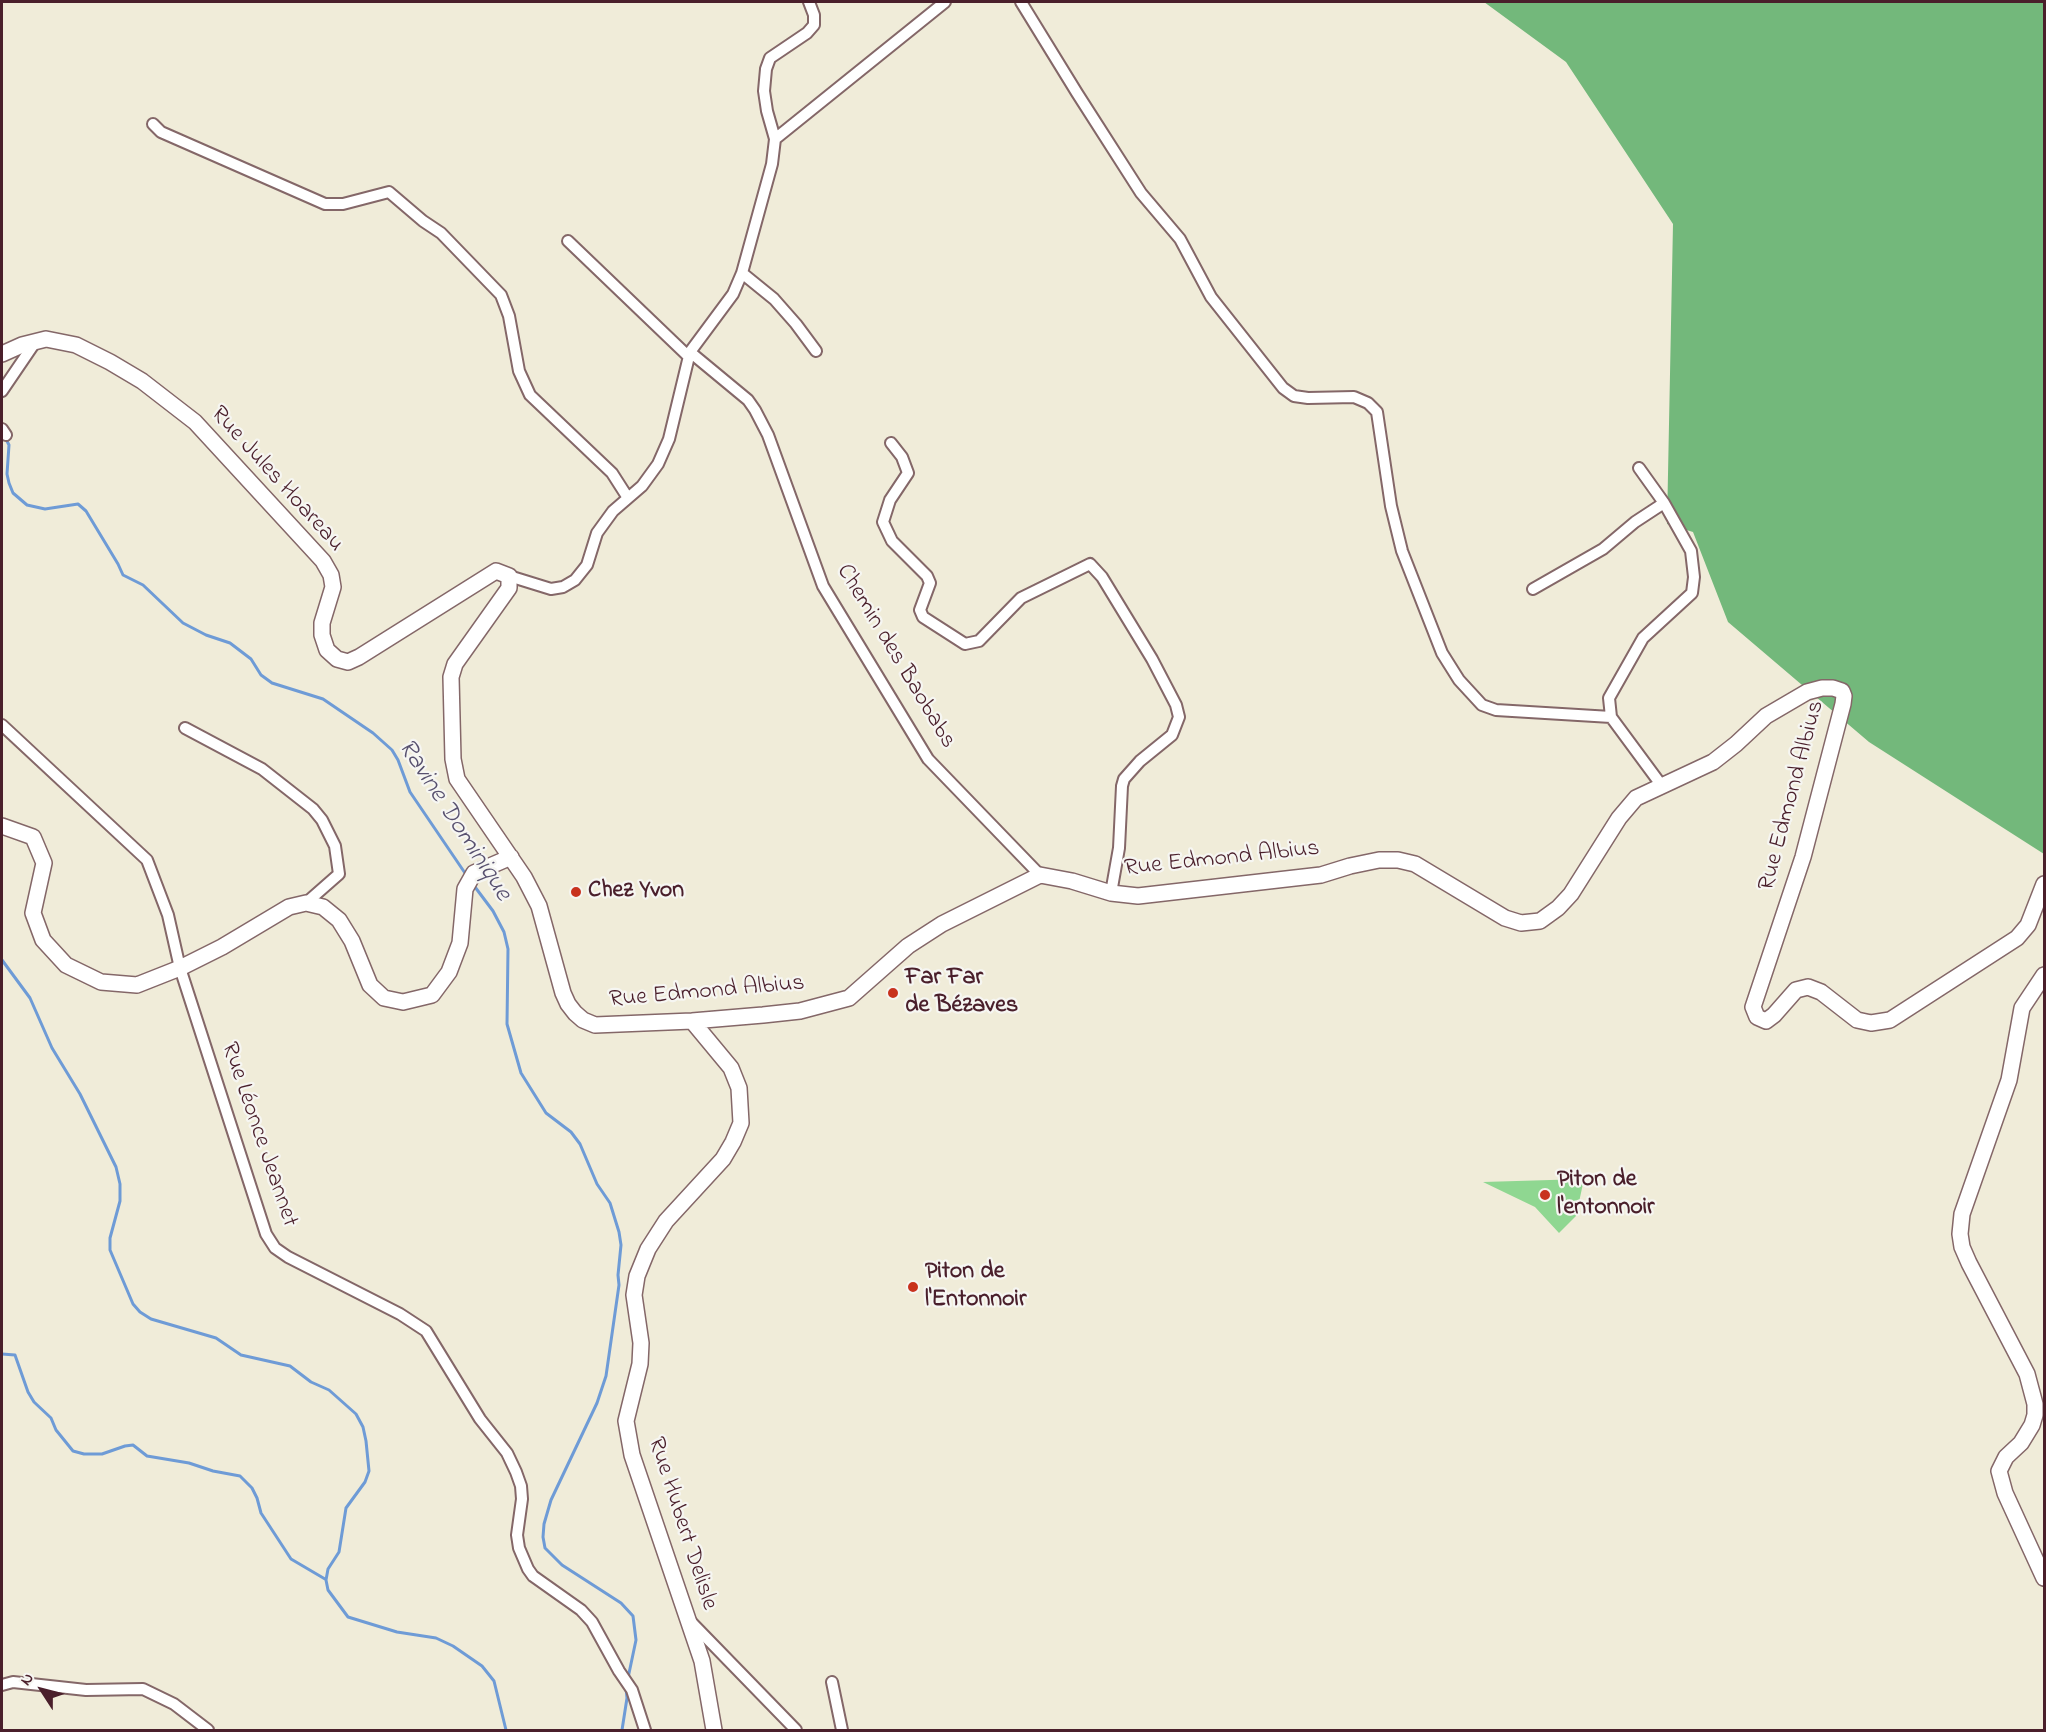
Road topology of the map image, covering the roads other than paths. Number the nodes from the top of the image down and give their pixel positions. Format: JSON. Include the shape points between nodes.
{"nodes":[{"id":1,"x":809,"y":2,"type":"edge"},
{"id":2,"x":945,"y":2,"type":"edge"},
{"id":3,"x":1021,"y":2,"type":"edge"},
{"id":4,"x":153,"y":124,"type":"dead end"},
{"id":5,"x":775,"y":138,"type":"junction"},
{"id":6,"x":568,"y":241,"type":"dead end"},
{"id":7,"x":742,"y":273,"type":"junction"},
{"id":8,"x":36,"y":341,"type":"junction"},
{"id":9,"x":816,"y":351,"type":"dead end"},
{"id":10,"x":2,"y":354,"type":"edge"},
{"id":11,"x":690,"y":354,"type":"junction"},
{"id":12,"x":2,"y":391,"type":"edge"},
{"id":13,"x":891,"y":443,"type":"dead end"},
{"id":14,"x":1639,"y":468,"type":"dead end"},
{"id":15,"x":628,"y":498,"type":"junction"},
{"id":16,"x":1664,"y":503,"type":"junction"},
{"id":17,"x":508,"y":576,"type":"junction"},
{"id":18,"x":1533,"y":589,"type":"dead end"},
{"id":19,"x":1611,"y":717,"type":"junction"},
{"id":20,"x":2,"y":725,"type":"edge"},
{"id":21,"x":185,"y":728,"type":"dead end"},
{"id":22,"x":1662,"y":786,"type":"junction"},
{"id":23,"x":2,"y":826,"type":"edge"},
{"id":24,"x":506,"y":859,"type":"junction"},
{"id":25,"x":1040,"y":875,"type":"junction"},
{"id":26,"x":2044,"y":884,"type":"edge"},
{"id":27,"x":1111,"y":892,"type":"junction"},
{"id":28,"x":306,"y":903,"type":"junction"},
{"id":29,"x":180,"y":968,"type":"junction"},
{"id":30,"x":2044,"y":975,"type":"edge"},
{"id":31,"x":692,"y":1022,"type":"junction"},
{"id":32,"x":2044,"y":1578,"type":"edge"},
{"id":33,"x":689,"y":1620,"type":"junction"},
{"id":34,"x":832,"y":1682,"type":"dead end"},
{"id":35,"x":2,"y":1685,"type":"edge"},
{"id":36,"x":208,"y":1731,"type":"edge"},
{"id":37,"x":645,"y":1731,"type":"edge"},
{"id":38,"x":714,"y":1731,"type":"edge"},
{"id":39,"x":796,"y":1731,"type":"edge"},
{"id":40,"x":842,"y":1731,"type":"edge"}],
"edges":[{"from":1,"to":5,"type":"street","via":[[814,25],[770,58],[766,69],[764,91]]},
{"from":2,"to":5,"type":"street"},
{"from":3,"to":19,"type":"street","via":[[1142,193],[1180,239],[1211,297],[1283,388],[1301,398],[1354,397],[1377,412],[1402,551],[1442,653],[1459,680],[1482,705],[1496,710]]},
{"from":4,"to":15,"type":"street","via":[[161,132],[325,204],[343,204],[389,192],[441,233],[501,295],[519,371],[530,395],[612,473]]},
{"from":5,"to":7,"type":"street","via":[[772,164]]},
{"from":6,"to":11,"type":"street","name":"Chemin des Baobabs"},
{"from":7,"to":9,"type":"street","via":[[774,299]]},
{"from":7,"to":11,"type":"street","via":[[733,294]]},
{"from":8,"to":10,"type":"main road","name":"Rue Jules Hoareau"},
{"from":8,"to":12,"type":"street"},
{"from":8,"to":17,"type":"main road","name":"Rue Jules Hoareau","via":[[76,345],[110,362],[195,422],[323,561],[333,587],[322,635],[327,650],[337,659],[348,662],[359,657],[496,571]]},
{"from":11,"to":15,"type":"street","via":[[666,448],[642,486]]},
{"from":11,"to":25,"type":"street","name":"Chemin des Baobabs","via":[[748,400],[755,410],[768,435],[823,586],[928,759]]},
{"from":13,"to":27,"type":"street","via":[[908,473],[890,500],[883,522],[892,541],[930,583],[921,610],[923,617],[965,644],[979,641],[1021,598],[1090,564],[1102,577],[1176,705],[1179,717],[1172,735],[1124,779]]},
{"from":14,"to":16,"type":"street"},
{"from":15,"to":17,"type":"street","via":[[597,532],[587,565],[575,580],[551,588]]},
{"from":16,"to":18,"type":"street","via":[[1603,549]]},
{"from":16,"to":19,"type":"street","via":[[1691,551],[1692,593],[1643,638],[1609,698]]},
{"from":17,"to":24,"type":"main road","via":[[509,588],[455,664],[451,677],[457,779]]},
{"from":19,"to":22,"type":"street"},
{"from":20,"to":29,"type":"street","name":"Rue Léonce Jeannet","via":[[147,860],[168,915]]},
{"from":21,"to":28,"type":"street","via":[[262,769],[322,820],[334,846],[339,874]]},
{"from":22,"to":26,"type":"main road","name":"Rue Edmond Albius","via":[[1713,762],[1766,716],[1807,692],[1822,688],[1842,691],[1843,704],[1813,823],[1753,1007],[1757,1017],[1766,1021],[1796,990],[1808,987],[1821,992],[1857,1020],[1890,1020],[2017,938],[2028,925]]},
{"from":22,"to":27,"type":"main road","name":"Rue Edmond Albius","via":[[1636,798],[1571,894],[1540,921],[1521,923],[1504,918],[1414,864],[1398,860],[1379,860],[1321,875],[1138,896]]},
{"from":23,"to":29,"type":"main road","via":[[33,837],[44,863],[33,913],[43,940],[66,965],[100,982],[137,985]]},
{"from":24,"to":28,"type":"main road","via":[[474,873],[465,890],[460,943],[449,972],[432,995],[403,1002],[384,998],[370,985],[339,920],[323,907]]},
{"from":24,"to":31,"type":"main road","name":"Rue Edmond Albius","via":[[539,906],[563,993],[575,1013],[595,1025]]},
{"from":25,"to":27,"type":"main road","name":"Rue Edmond Albius"},
{"from":25,"to":31,"type":"main road","name":"Rue Edmond Albius","via":[[942,924],[908,946],[849,998],[800,1011]]},
{"from":28,"to":29,"type":"main road","via":[[289,907]]},
{"from":29,"to":37,"type":"street","name":"Rue Léonce Jeannet","via":[[266,1234],[275,1248],[288,1257],[426,1331],[516,1472],[522,1499],[517,1535],[528,1569],[592,1622],[632,1690]]},
{"from":30,"to":32,"type":"main road","via":[[2022,1008],[2010,1080],[1962,1214],[1960,1234],[1969,1263],[2026,1374],[2035,1404],[2032,1425],[2021,1443],[2006,1456],[1999,1471]]},
{"from":31,"to":33,"type":"main road","name":"Rue Hubert Delisle","via":[[731,1068],[739,1088],[741,1123],[723,1158],[666,1221],[637,1276],[634,1295],[640,1364],[627,1421],[632,1455]]},
{"from":33,"to":38,"type":"main road","name":"Rue Hubert Delisle","via":[[702,1661]]},
{"from":33,"to":39,"type":"street"},
{"from":34,"to":40,"type":"street"},
{"from":35,"to":36,"type":"street","via":[[13,1682],[86,1690],[143,1689],[174,1704]]}]}
